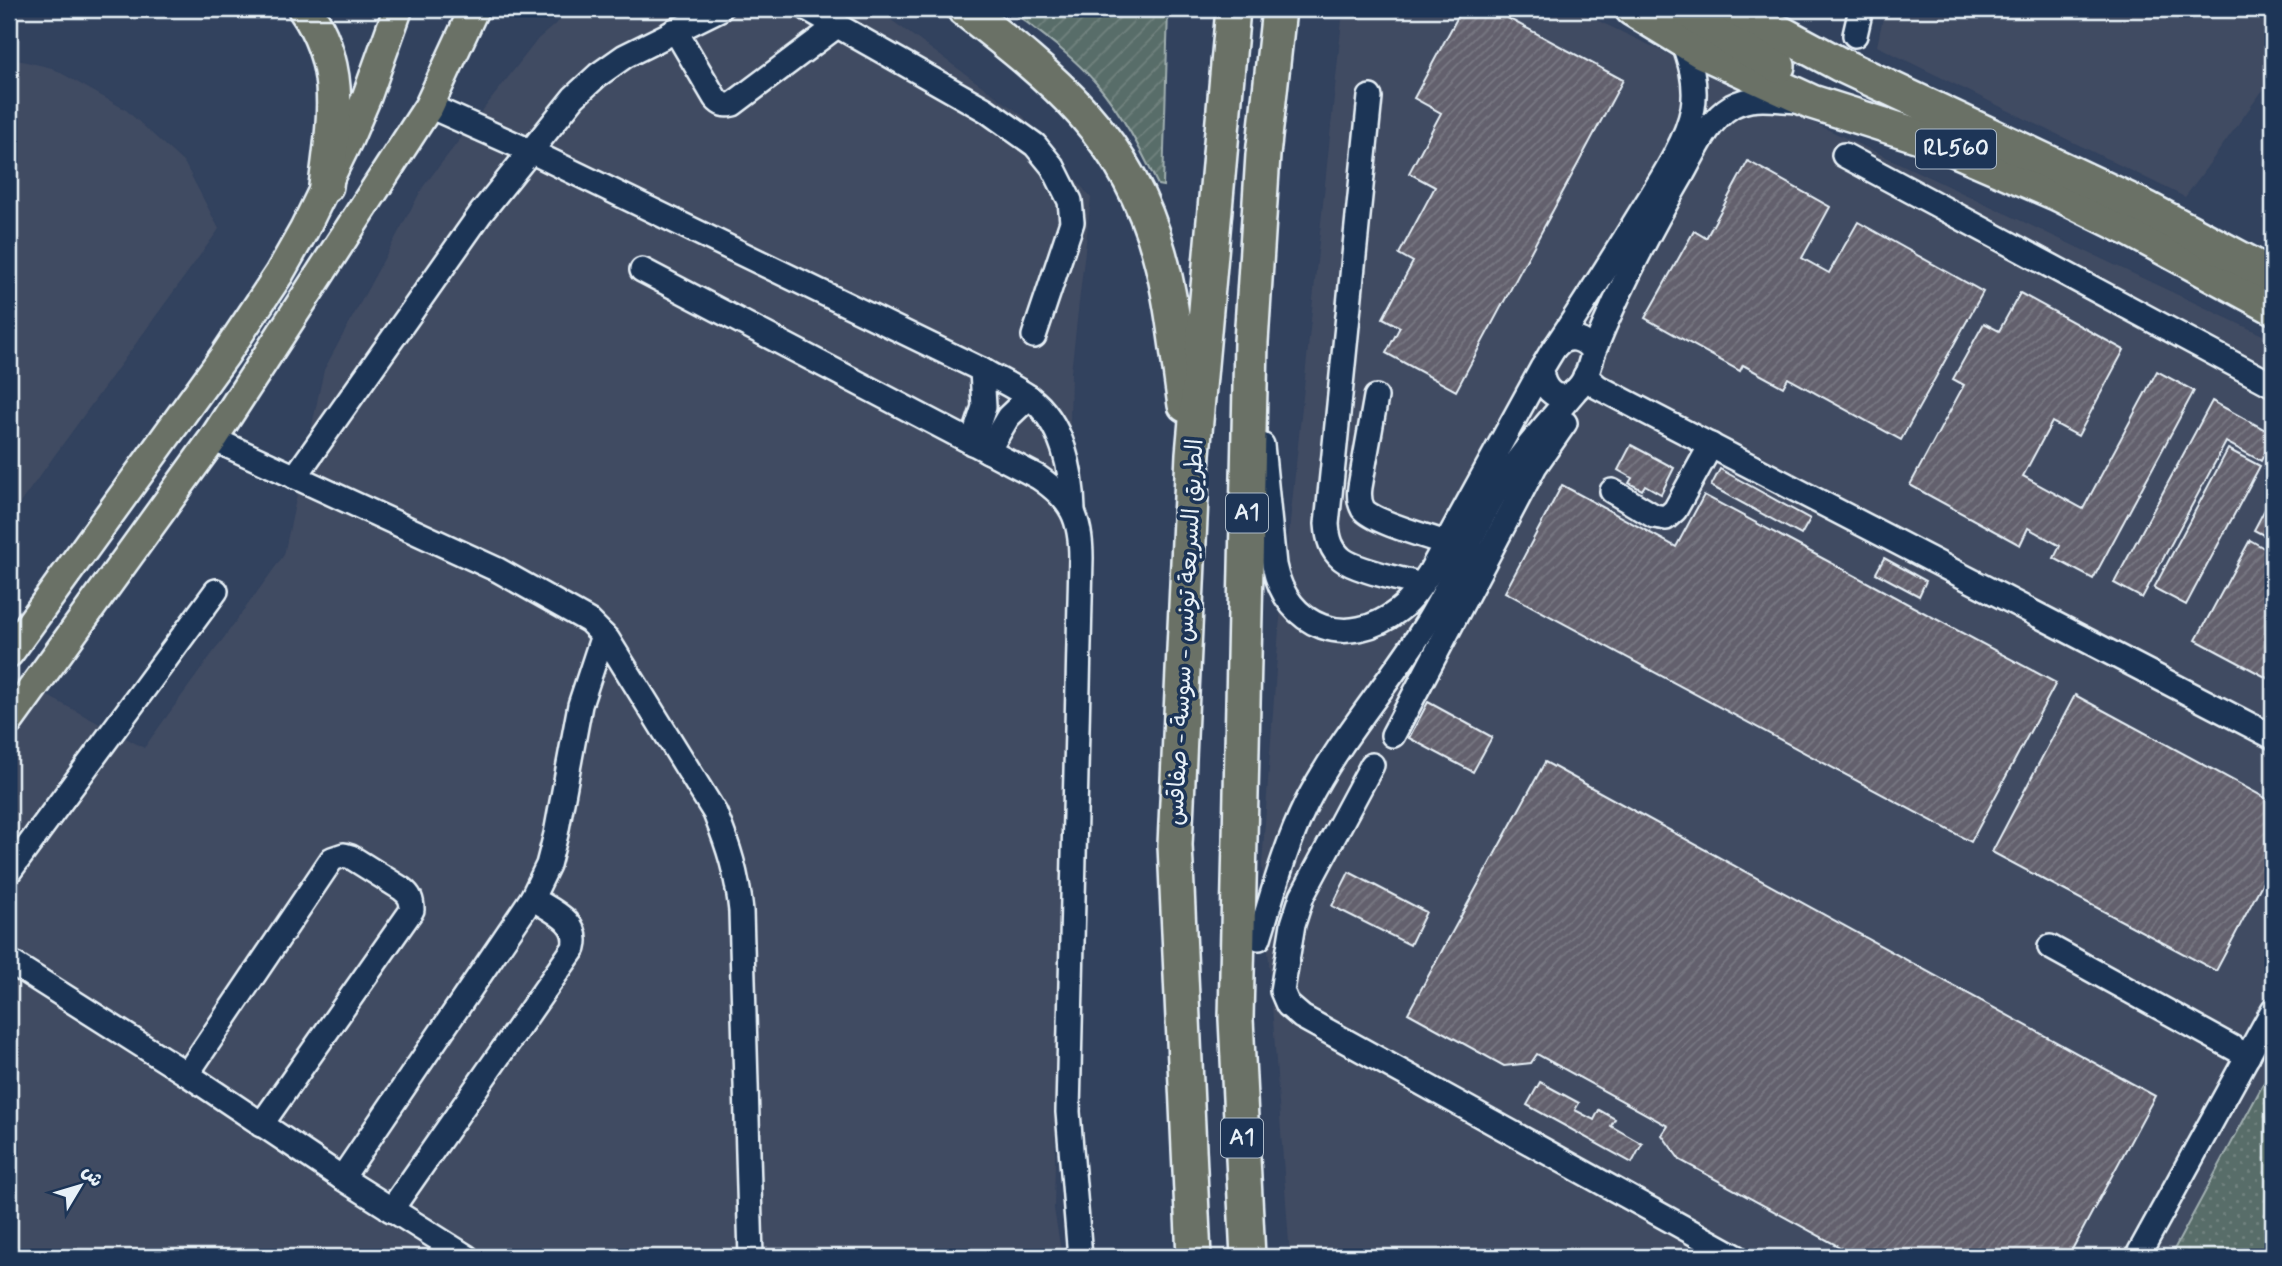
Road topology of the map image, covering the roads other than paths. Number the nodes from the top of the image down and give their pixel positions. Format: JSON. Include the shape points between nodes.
{"nodes":[{"id":1,"x":305,"y":9,"type":"edge"},
{"id":2,"x":398,"y":9,"type":"edge"},
{"id":3,"x":720,"y":9,"type":"edge"},
{"id":4,"x":808,"y":9,"type":"edge"},
{"id":5,"x":964,"y":9,"type":"edge"},
{"id":6,"x":1233,"y":9,"type":"edge"},
{"id":7,"x":1279,"y":9,"type":"edge"},
{"id":8,"x":1632,"y":9,"type":"edge"},
{"id":9,"x":1861,"y":9,"type":"edge"},
{"id":10,"x":1743,"y":11,"type":"edge"},
{"id":11,"x":476,"y":13,"type":"edge"},
{"id":12,"x":1683,"y":24,"type":"edge"},
{"id":13,"x":838,"y":26,"type":"junction"},
{"id":14,"x":675,"y":30,"type":"junction"},
{"id":15,"x":1855,"y":35,"type":"dead end"},
{"id":16,"x":1370,"y":97,"type":"dead end"},
{"id":17,"x":1812,"y":102,"type":"junction"},
{"id":18,"x":429,"y":106,"type":"junction"},
{"id":19,"x":1935,"y":141,"type":"junction"},
{"id":20,"x":530,"y":151,"type":"junction"},
{"id":21,"x":1844,"y":155,"type":"dead end"},
{"id":22,"x":326,"y":186,"type":"junction"},
{"id":23,"x":642,"y":270,"type":"dead end"},
{"id":24,"x":2273,"y":276,"type":"edge"},
{"id":25,"x":2273,"y":307,"type":"edge"},
{"id":26,"x":1034,"y":336,"type":"dead end"},
{"id":27,"x":1251,"y":342,"type":"junction"},
{"id":28,"x":1556,"y":346,"type":"junction"},
{"id":29,"x":1593,"y":354,"type":"junction"},
{"id":30,"x":1542,"y":368,"type":"junction"},
{"id":31,"x":982,"y":370,"type":"junction"},
{"id":32,"x":1586,"y":385,"type":"junction"},
{"id":33,"x":2273,"y":385,"type":"edge"},
{"id":34,"x":1029,"y":397,"type":"junction"},
{"id":35,"x":1376,"y":397,"type":"dead end"},
{"id":36,"x":213,"y":439,"type":"junction"},
{"id":37,"x":1711,"y":445,"type":"junction"},
{"id":38,"x":980,"y":447,"type":"junction"},
{"id":39,"x":1193,"y":454,"type":"junction"},
{"id":40,"x":295,"y":477,"type":"junction"},
{"id":41,"x":1612,"y":491,"type":"dead end"},
{"id":42,"x":1073,"y":510,"type":"junction"},
{"id":43,"x":1446,"y":543,"type":"junction"},
{"id":44,"x":1421,"y":585,"type":"junction"},
{"id":45,"x":216,"y":591,"type":"dead end"},
{"id":46,"x":1427,"y":622,"type":"junction"},
{"id":47,"x":1448,"y":634,"type":"junction"},
{"id":48,"x":603,"y":635,"type":"junction"},
{"id":49,"x":9,"y":653,"type":"edge"},
{"id":50,"x":9,"y":721,"type":"edge"},
{"id":51,"x":1393,"y":735,"type":"dead end"},
{"id":52,"x":2273,"y":737,"type":"edge"},
{"id":53,"x":1372,"y":765,"type":"dead end"},
{"id":54,"x":9,"y":872,"type":"edge"},
{"id":55,"x":531,"y":898,"type":"junction"},
{"id":56,"x":1259,"y":939,"type":"joint"},
{"id":57,"x":2050,"y":947,"type":"dead end"},
{"id":58,"x":9,"y":961,"type":"edge"},
{"id":59,"x":2273,"y":1010,"type":"edge"},
{"id":60,"x":1236,"y":1019,"type":"junction"},
{"id":61,"x":2248,"y":1056,"type":"junction"},
{"id":62,"x":187,"y":1074,"type":"junction"},
{"id":63,"x":261,"y":1125,"type":"junction"},
{"id":64,"x":342,"y":1178,"type":"junction"},
{"id":65,"x":391,"y":1210,"type":"junction"},
{"id":66,"x":467,"y":1257,"type":"edge"},
{"id":67,"x":751,"y":1257,"type":"edge"},
{"id":68,"x":1080,"y":1257,"type":"edge"},
{"id":69,"x":1194,"y":1257,"type":"edge"},
{"id":70,"x":1248,"y":1257,"type":"edge"},
{"id":71,"x":1737,"y":1257,"type":"edge"},
{"id":72,"x":2137,"y":1257,"type":"edge"}],
"edges":[{"from":1,"to":22,"type":"highway","via":[[326,49],[335,88]]},
{"from":2,"to":22,"type":"main road","via":[[368,96]]},
{"from":3,"to":14,"type":"street"},
{"from":4,"to":13,"type":"street"},
{"from":5,"to":39,"type":"highway","via":[[1066,92],[1099,131],[1128,177],[1164,273]]},
{"from":6,"to":39,"type":"highway","name":"الطريق السريعة تونس - سوسة - صفاقس","number":"A1"},
{"from":7,"to":27,"type":"highway","number":"A1","via":[[1263,155]]},
{"from":8,"to":12,"type":"highway","number":"RL560"},
{"from":9,"to":15,"type":"street"},
{"from":10,"to":24,"type":"highway","number":"RL560","via":[[1839,64],[2148,209]]},
{"from":11,"to":18,"type":"main road"},
{"from":12,"to":17,"type":"highway","number":"RL560","via":[[1732,66]]},
{"from":12,"to":19,"type":"highway","via":[[1739,44]]},
{"from":12,"to":28,"type":"street","via":[[1694,86],[1687,127],[1663,176]]},
{"from":13,"to":14,"type":"street","via":[[726,106],[715,98]]},
{"from":13,"to":26,"type":"street","via":[[986,110],[1035,145],[1054,167],[1070,201],[1072,222]]},
{"from":14,"to":20,"type":"street","via":[[598,75],[573,97]]},
{"from":16,"to":44,"type":"street","via":[[1328,537],[1342,559]]},
{"from":17,"to":19,"type":"highway","number":"RL560"},
{"from":17,"to":29,"type":"street","via":[[1749,100],[1717,119],[1644,239]]},
{"from":18,"to":20,"type":"street"},
{"from":18,"to":36,"type":"main road"},
{"from":19,"to":25,"type":"highway","number":"RL560","via":[[2056,193]]},
{"from":20,"to":31,"type":"street"},
{"from":20,"to":40,"type":"street","via":[[468,231]]},
{"from":21,"to":33,"type":"street"},
{"from":22,"to":49,"type":"main road","via":[[253,315]]},
{"from":23,"to":38,"type":"street"},
{"from":27,"to":44,"type":"street","via":[[1274,565],[1287,600],[1315,624],[1350,631],[1397,612]]},
{"from":27,"to":60,"type":"highway","number":"A1"},
{"from":28,"to":29,"type":"street","via":[[1563,340],[1578,339]]},
{"from":28,"to":30,"type":"street"},
{"from":29,"to":32,"type":"street"},
{"from":30,"to":32,"type":"street","via":[[1543,383],[1560,396]]},
{"from":30,"to":43,"type":"street"},
{"from":31,"to":34,"type":"street"},
{"from":31,"to":38,"type":"street"},
{"from":32,"to":37,"type":"street"},
{"from":32,"to":46,"type":"street","via":[[1535,436],[1496,492]]},
{"from":32,"to":47,"type":"street","via":[[1535,466]]},
{"from":34,"to":38,"type":"street"},
{"from":34,"to":42,"type":"street","via":[[1044,410],[1062,447]]},
{"from":35,"to":43,"type":"street","via":[[1360,487],[1363,509],[1375,518]]},
{"from":36,"to":40,"type":"street"},
{"from":36,"to":50,"type":"main road"},
{"from":37,"to":41,"type":"street","via":[[1666,518],[1654,516]]},
{"from":37,"to":52,"type":"street"},
{"from":38,"to":42,"type":"street","via":[[1038,477],[1058,491]]},
{"from":39,"to":69,"type":"highway","name":"الطريق السريعة تونس - سوسة - صفاقس","number":"A1","via":[[1175,845]]},
{"from":40,"to":48,"type":"street","via":[[498,570],[589,621]]},
{"from":42,"to":68,"type":"street","via":[[1081,546],[1068,1112]]},
{"from":43,"to":44,"type":"street"},
{"from":45,"to":54,"type":"street"},
{"from":46,"to":47,"type":"street"},
{"from":46,"to":56,"type":"street","via":[[1307,802],[1284,856]]},
{"from":47,"to":51,"type":"street"},
{"from":48,"to":55,"type":"street","via":[[580,705],[554,844]]},
{"from":48,"to":67,"type":"street","via":[[715,813],[738,878]]},
{"from":53,"to":71,"type":"street","via":[[1298,908],[1282,991],[1288,1005],[1302,1017]]},
{"from":55,"to":64,"type":"street"},
{"from":55,"to":65,"type":"street","via":[[571,925],[574,948]]},
{"from":56,"to":60,"type":"highway"},
{"from":57,"to":61,"type":"street"},
{"from":58,"to":62,"type":"street"},
{"from":59,"to":61,"type":"street"},
{"from":60,"to":70,"type":"highway","number":"A1"},
{"from":61,"to":72,"type":"street"},
{"from":62,"to":63,"type":"street"},
{"from":62,"to":63,"type":"street","via":[[332,859],[351,857],[402,889],[412,910]]},
{"from":63,"to":64,"type":"street"},
{"from":64,"to":65,"type":"street"},
{"from":65,"to":66,"type":"street"}]}
